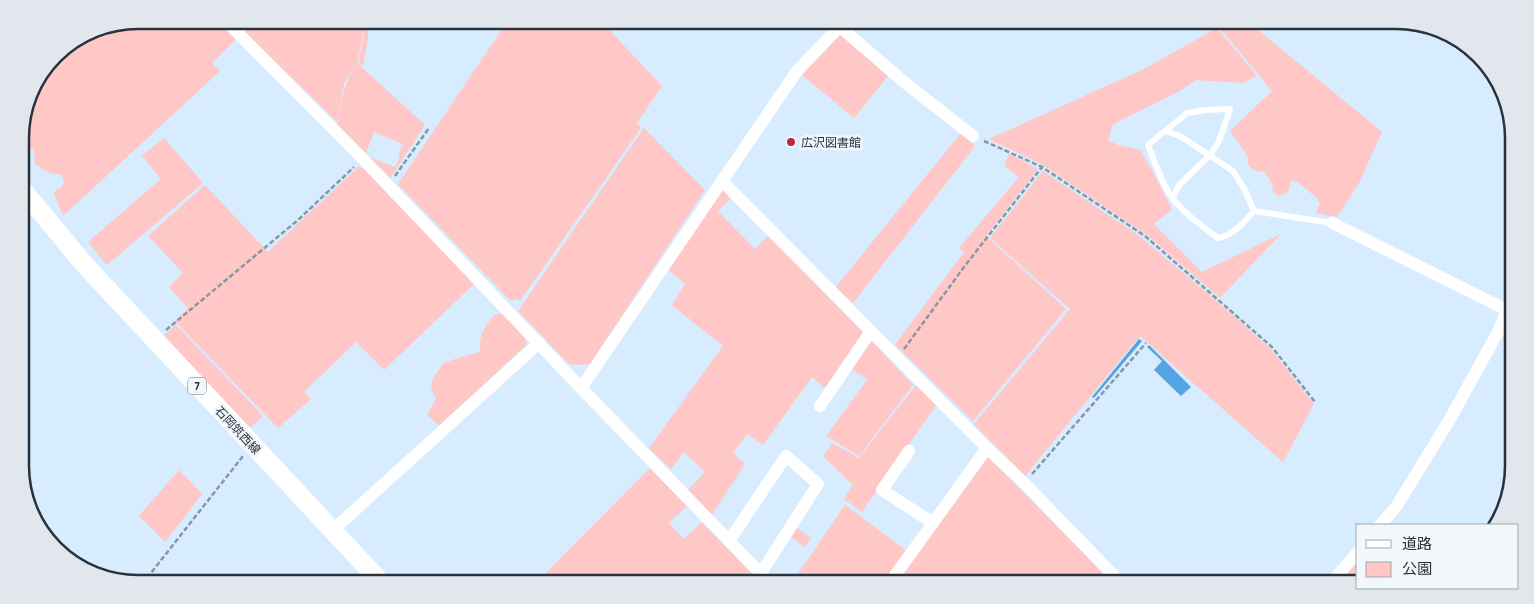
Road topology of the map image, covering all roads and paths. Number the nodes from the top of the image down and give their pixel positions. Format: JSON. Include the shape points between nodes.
{"nodes":[{"id":1,"x":234,"y":29,"type":"edge"},
{"id":2,"x":837,"y":29,"type":"edge"},
{"id":3,"x":845,"y":29,"type":"edge"},
{"id":4,"x":428,"y":128,"type":"dead end"},
{"id":5,"x":1165,"y":131,"type":"junction"},
{"id":6,"x":973,"y":136,"type":"joint"},
{"id":7,"x":1210,"y":155,"type":"junction"},
{"id":8,"x":362,"y":158,"type":"junction"},
{"id":9,"x":1042,"y":167,"type":"junction"},
{"id":10,"x":722,"y":181,"type":"junction"},
{"id":11,"x":388,"y":186,"type":"junction"},
{"id":12,"x":29,"y":198,"type":"edge"},
{"id":13,"x":1173,"y":198,"type":"junction"},
{"id":14,"x":1254,"y":211,"type":"junction"},
{"id":15,"x":1332,"y":223,"type":"joint"},
{"id":16,"x":1505,"y":306,"type":"edge"},
{"id":17,"x":1505,"y":317,"type":"edge"},
{"id":18,"x":871,"y":331,"type":"junction"},
{"id":19,"x":154,"y":339,"type":"junction"},
{"id":20,"x":539,"y":343,"type":"junction"},
{"id":21,"x":1146,"y":343,"type":"dead end"},
{"id":22,"x":897,"y":358,"type":"junction"},
{"id":23,"x":581,"y":388,"type":"junction"},
{"id":24,"x":1315,"y":402,"type":"dead end"},
{"id":25,"x":820,"y":406,"type":"dead end"},
{"id":26,"x":252,"y":445,"type":"junction"},
{"id":27,"x":987,"y":448,"type":"junction"},
{"id":28,"x":909,"y":451,"type":"dead end"},
{"id":29,"x":1025,"y":484,"type":"junction"},
{"id":30,"x":933,"y":522,"type":"junction"},
{"id":31,"x":1381,"y":524,"type":"edge"},
{"id":32,"x":333,"y":530,"type":"junction"},
{"id":33,"x":729,"y":540,"type":"junction"},
{"id":34,"x":1356,"y":554,"type":"edge"},
{"id":35,"x":149,"y":575,"type":"edge"},
{"id":36,"x":374,"y":575,"type":"edge"},
{"id":37,"x":762,"y":575,"type":"edge"},
{"id":38,"x":765,"y":575,"type":"edge"},
{"id":39,"x":895,"y":575,"type":"edge"},
{"id":40,"x":1113,"y":575,"type":"edge"},
{"id":41,"x":1338,"y":575,"type":"edge"}],
"edges":[{"from":1,"to":8,"type":"street"},
{"from":2,"to":10,"type":"street","via":[[797,70]]},
{"from":3,"to":6,"type":"street","via":[[904,82]]},
{"from":4,"to":11,"type":"path"},
{"from":5,"to":7,"type":"lane","via":[[1180,136]]},
{"from":5,"to":7,"type":"lane","via":[[1187,113],[1230,109],[1219,141]]},
{"from":5,"to":13,"type":"lane","via":[[1148,145]]},
{"from":6,"to":9,"type":"path"},
{"from":7,"to":13,"type":"lane","via":[[1178,185]]},
{"from":7,"to":14,"type":"lane","via":[[1233,171],[1246,190]]},
{"from":8,"to":11,"type":"street"},
{"from":8,"to":19,"type":"path","via":[[298,220]]},
{"from":9,"to":22,"type":"path"},
{"from":9,"to":24,"type":"path","via":[[1145,236],[1272,347]]},
{"from":10,"to":18,"type":"street"},
{"from":10,"to":23,"type":"street"},
{"from":11,"to":20,"type":"street"},
{"from":12,"to":19,"type":"main road","name":"石岡筑西線","number":"7","via":[[84,264]]},
{"from":13,"to":14,"type":"lane","via":[[1192,219],[1218,238],[1226,237]]},
{"from":14,"to":15,"type":"lane"},
{"from":15,"to":16,"type":"street"},
{"from":17,"to":31,"type":"street","via":[[1450,419],[1396,507]]},
{"from":18,"to":22,"type":"street"},
{"from":18,"to":25,"type":"street"},
{"from":19,"to":26,"type":"main road","name":"石岡筑西線","number":"7"},
{"from":20,"to":23,"type":"street"},
{"from":20,"to":32,"type":"street"},
{"from":21,"to":29,"type":"path"},
{"from":22,"to":27,"type":"street"},
{"from":23,"to":33,"type":"street"},
{"from":26,"to":32,"type":"main road","name":"石岡筑西線","number":"7"},
{"from":26,"to":35,"type":"path"},
{"from":27,"to":29,"type":"street"},
{"from":27,"to":30,"type":"street"},
{"from":28,"to":30,"type":"street","via":[[882,490]]},
{"from":29,"to":40,"type":"street"},
{"from":30,"to":39,"type":"street"},
{"from":32,"to":36,"type":"main road","name":"石岡筑西線","number":"7"},
{"from":33,"to":37,"type":"street"},
{"from":33,"to":38,"type":"street","via":[[786,456],[818,484]]},
{"from":34,"to":41,"type":"street"}]}
